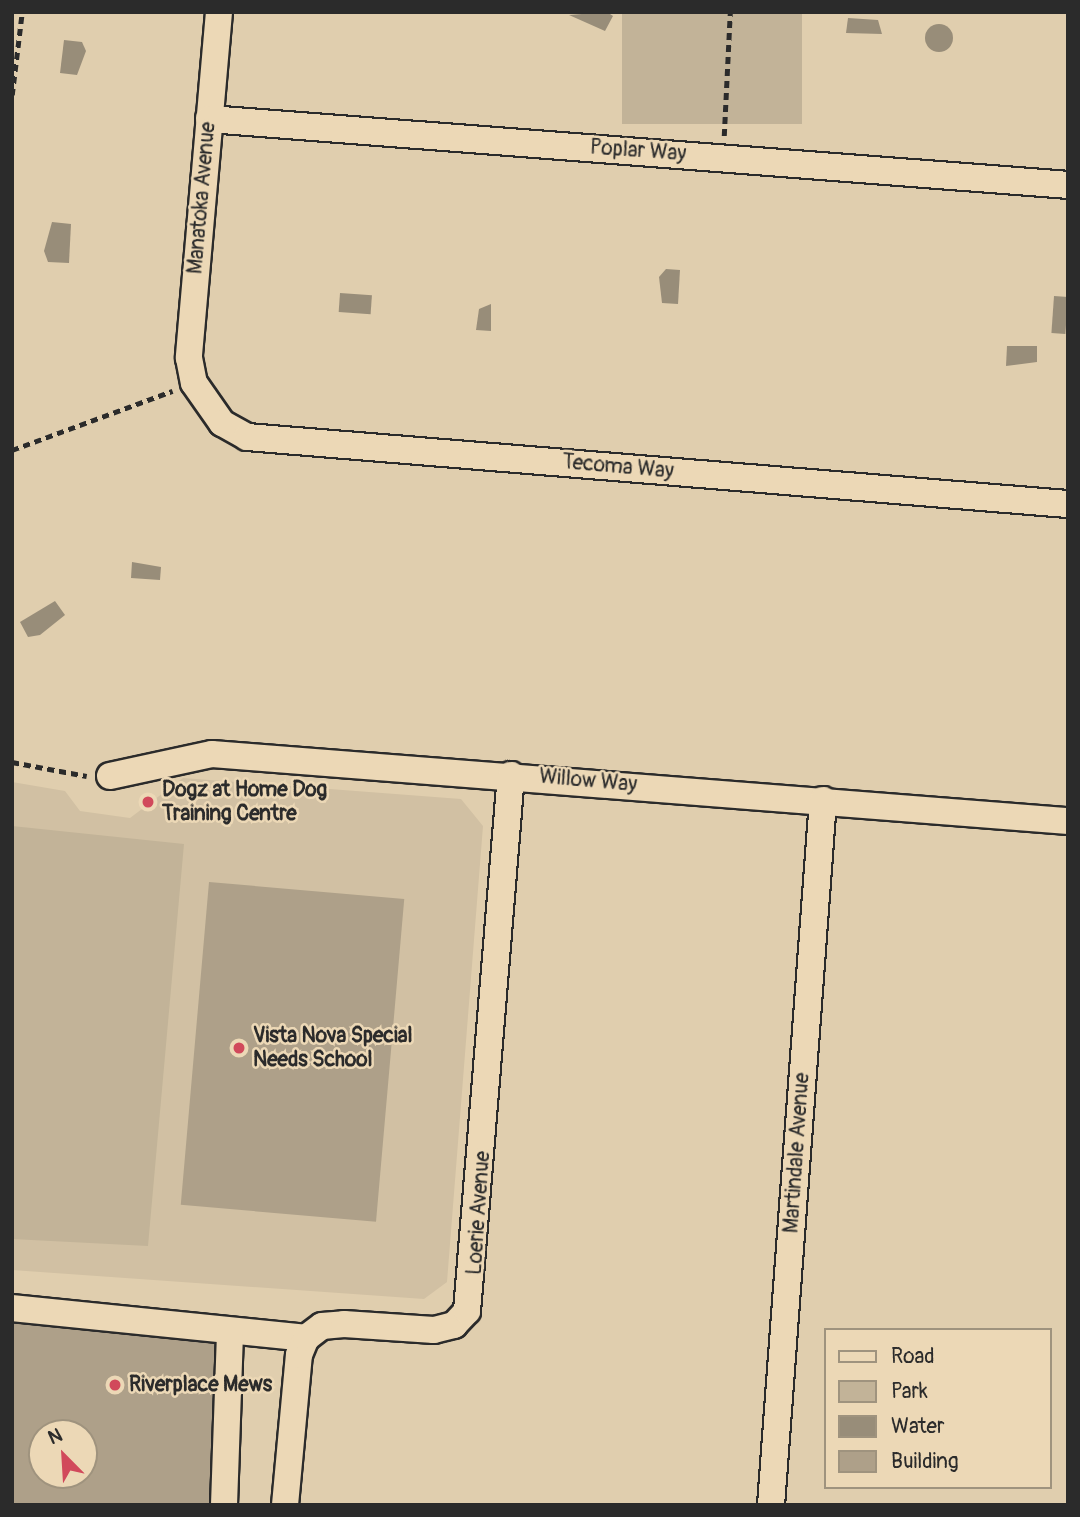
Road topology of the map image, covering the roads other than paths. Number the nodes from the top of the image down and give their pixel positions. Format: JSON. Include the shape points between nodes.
{"nodes":[{"id":1,"x":219,"y":12,"type":"edge"},
{"id":2,"x":209,"y":119,"type":"junction"},
{"id":3,"x":1068,"y":184,"type":"edge"},
{"id":4,"x":194,"y":383,"type":"joint"},
{"id":5,"x":1068,"y":504,"type":"edge"},
{"id":6,"x":511,"y":775,"type":"junction"},
{"id":7,"x":110,"y":776,"type":"road end"},
{"id":8,"x":823,"y":800,"type":"junction"},
{"id":9,"x":1068,"y":821,"type":"edge"},
{"id":10,"x":12,"y":1308,"type":"edge"},
{"id":11,"x":230,"y":1332,"type":"junction"},
{"id":12,"x":306,"y":1338,"type":"junction"},
{"id":13,"x":224,"y":1505,"type":"edge"},
{"id":14,"x":285,"y":1505,"type":"edge"},
{"id":15,"x":771,"y":1505,"type":"edge"}],
"edges":[{"from":1,"to":2,"type":"street","name":"Manatoka Avenue"},
{"from":2,"to":3,"type":"street","name":"Poplar Way"},
{"from":2,"to":4,"type":"street","name":"Manatoka Avenue","via":[[189,358]]},
{"from":4,"to":5,"type":"street","name":"Tecoma Way","via":[[222,423],[247,437]]},
{"from":6,"to":7,"type":"street","name":"Willow Way","via":[[212,754]]},
{"from":6,"to":8,"type":"street","name":"Willow Way"},
{"from":6,"to":12,"type":"street","name":"Loerie Avenue","via":[[467,1311],[454,1325],[434,1330],[344,1324],[322,1326]]},
{"from":8,"to":9,"type":"street","name":"Willow Way"},
{"from":8,"to":15,"type":"street","name":"Martindale Avenue"},
{"from":10,"to":11,"type":"street"},
{"from":11,"to":12,"type":"street"},
{"from":11,"to":13,"type":"street"},
{"from":12,"to":14,"type":"street","via":[[299,1355]]}]}
